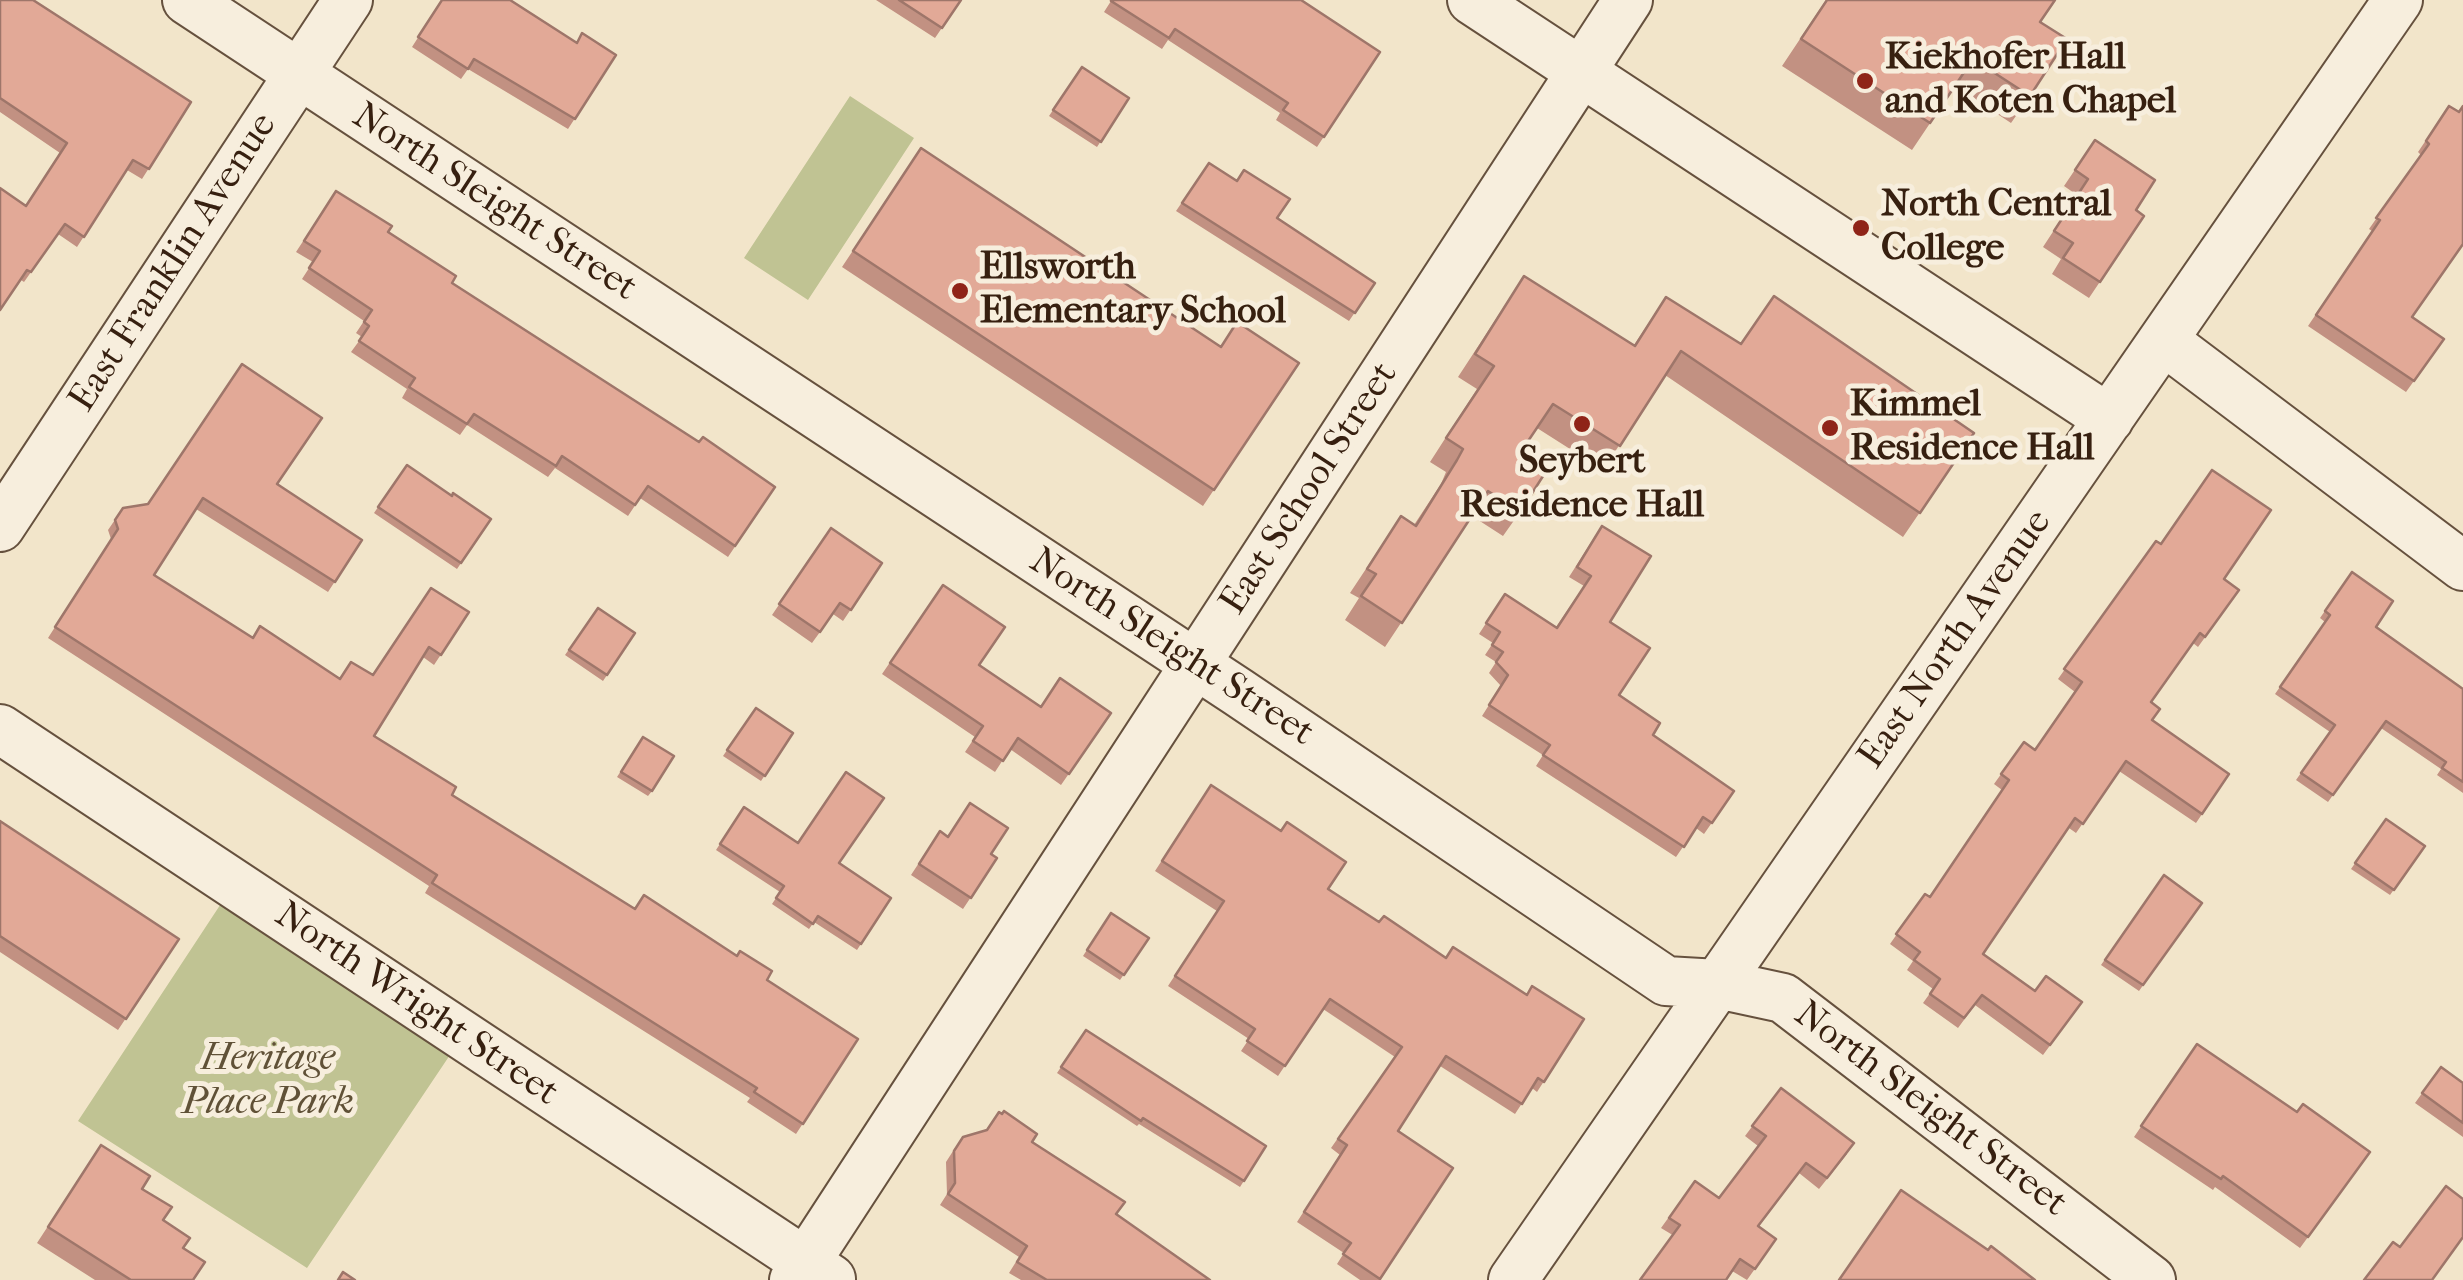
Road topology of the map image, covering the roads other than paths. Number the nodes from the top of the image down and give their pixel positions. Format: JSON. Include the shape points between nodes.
{"nodes":[{"id":1,"x":186,"y":0,"type":"edge"},
{"id":2,"x":348,"y":0,"type":"edge"},
{"id":3,"x":1472,"y":0,"type":"edge"},
{"id":4,"x":1628,"y":0,"type":"edge"},
{"id":5,"x":2398,"y":0,"type":"edge"},
{"id":6,"x":1582,"y":72,"type":"junction"},
{"id":7,"x":298,"y":75,"type":"junction"},
{"id":8,"x":2163,"y":340,"type":"junction"},
{"id":9,"x":2108,"y":419,"type":"junction"},
{"id":10,"x":0,"y":527,"type":"edge"},
{"id":11,"x":2463,"y":566,"type":"edge"},
{"id":12,"x":1196,"y":664,"type":"junction"},
{"id":13,"x":0,"y":729,"type":"edge"},
{"id":14,"x":1718,"y":984,"type":"junction"},
{"id":15,"x":811,"y":1274,"type":"edge"},
{"id":16,"x":1514,"y":1280,"type":"edge"},
{"id":17,"x":2151,"y":1280,"type":"edge"}],
"edges":[{"from":1,"to":7,"type":"street","name":"North Sleight Street"},
{"from":2,"to":7,"type":"street","name":"East Franklin Avenue"},
{"from":3,"to":6,"type":"street"},
{"from":4,"to":6,"type":"street","name":"East School Street"},
{"from":5,"to":8,"type":"street","name":"East North Avenue"},
{"from":6,"to":9,"type":"street"},
{"from":6,"to":12,"type":"street","name":"East School Street"},
{"from":7,"to":10,"type":"street","name":"East Franklin Avenue"},
{"from":7,"to":12,"type":"street","name":"North Sleight Street"},
{"from":8,"to":9,"type":"street","name":"East North Avenue"},
{"from":8,"to":11,"type":"street"},
{"from":9,"to":14,"type":"street","name":"East North Avenue"},
{"from":12,"to":14,"type":"street","name":"North Sleight Street","via":[[1666,981]]},
{"from":12,"to":15,"type":"street","name":"East School Street"},
{"from":13,"to":15,"type":"street","name":"North Wright Street"},
{"from":14,"to":16,"type":"street","name":"East North Avenue"},
{"from":14,"to":17,"type":"street","name":"North Sleight Street","via":[[1783,998]]}]}
